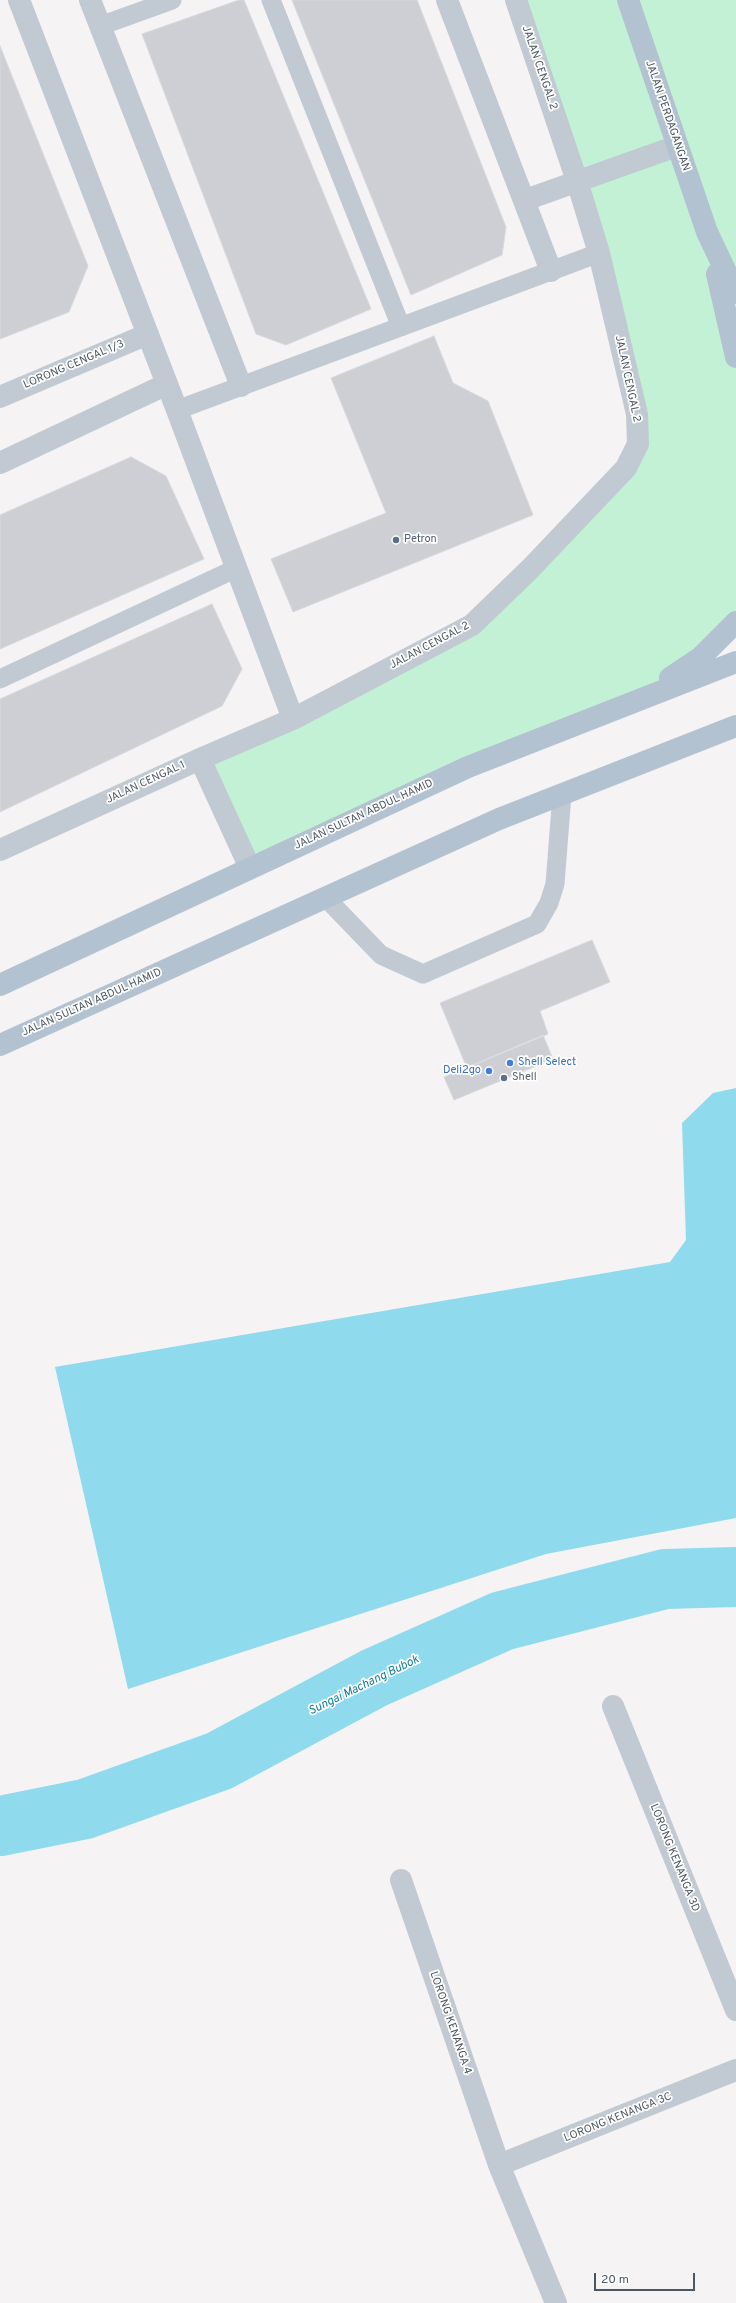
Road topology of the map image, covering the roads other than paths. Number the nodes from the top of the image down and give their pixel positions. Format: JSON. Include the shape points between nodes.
{"nodes":[{"id":1,"x":19,"y":0,"type":"edge"},
{"id":2,"x":90,"y":0,"type":"edge"},
{"id":3,"x":172,"y":0,"type":"edge"},
{"id":4,"x":271,"y":0,"type":"edge"},
{"id":5,"x":447,"y":0,"type":"edge"},
{"id":6,"x":516,"y":0,"type":"edge"},
{"id":7,"x":628,"y":0,"type":"edge"},
{"id":8,"x":100,"y":26,"type":"junction"},
{"id":9,"x":677,"y":146,"type":"junction"},
{"id":10,"x":577,"y":181,"type":"junction"},
{"id":11,"x":524,"y":200,"type":"junction"},
{"id":12,"x":707,"y":232,"type":"junction"},
{"id":13,"x":599,"y":253,"type":"junction"},
{"id":14,"x":551,"y":271,"type":"junction"},
{"id":15,"x":736,"y":294,"type":"edge"},
{"id":16,"x":401,"y":327,"type":"junction"},
{"id":17,"x":148,"y":334,"type":"junction"},
{"id":18,"x":736,"y":357,"type":"edge"},
{"id":19,"x":167,"y":384,"type":"junction"},
{"id":20,"x":241,"y":386,"type":"junction"},
{"id":21,"x":0,"y":397,"type":"edge"},
{"id":22,"x":177,"y":410,"type":"junction"},
{"id":23,"x":0,"y":463,"type":"edge"},
{"id":24,"x":237,"y":568,"type":"junction"},
{"id":25,"x":736,"y":622,"type":"edge"},
{"id":26,"x":736,"y":662,"type":"edge"},
{"id":27,"x":0,"y":679,"type":"edge"},
{"id":28,"x":617,"y":708,"type":"junction"},
{"id":29,"x":293,"y":719,"type":"junction"},
{"id":30,"x":736,"y":726,"type":"edge"},
{"id":31,"x":200,"y":759,"type":"junction"},
{"id":32,"x":562,"y":794,"type":"junction"},
{"id":33,"x":0,"y":850,"type":"edge"},
{"id":34,"x":250,"y":868,"type":"junction"},
{"id":35,"x":325,"y":897,"type":"junction"},
{"id":36,"x":0,"y":985,"type":"edge"},
{"id":37,"x":0,"y":1044,"type":"edge"},
{"id":38,"x":613,"y":1706,"type":"dead end"},
{"id":39,"x":401,"y":1880,"type":"dead end"},
{"id":40,"x":736,"y":2010,"type":"edge"},
{"id":41,"x":736,"y":2070,"type":"edge"},
{"id":42,"x":499,"y":2165,"type":"junction"},
{"id":43,"x":556,"y":2303,"type":"edge"}],
"edges":[{"from":1,"to":17,"type":"street"},
{"from":2,"to":8,"type":"street"},
{"from":3,"to":8,"type":"lane"},
{"from":4,"to":16,"type":"lane"},
{"from":5,"to":11,"type":"street"},
{"from":6,"to":10,"type":"street","name":"JALAN CENGAL 2"},
{"from":7,"to":9,"type":"main road","name":"JALAN PERDAGANGAN"},
{"from":8,"to":20,"type":"street"},
{"from":9,"to":10,"type":"street"},
{"from":9,"to":12,"type":"main road","name":"JALAN PERDAGANGAN"},
{"from":10,"to":11,"type":"street"},
{"from":10,"to":13,"type":"street","name":"JALAN CENGAL 2"},
{"from":11,"to":14,"type":"street"},
{"from":12,"to":15,"type":"main road","name":"JALAN PERDAGANGAN"},
{"from":12,"to":18,"type":"main road","name":"JALAN PERDAGANGAN"},
{"from":13,"to":14,"type":"lane"},
{"from":13,"to":29,"type":"street","name":"JALAN CENGAL 2","via":[[637,414],[638,444],[626,468],[530,569],[472,625]]},
{"from":14,"to":16,"type":"lane"},
{"from":16,"to":20,"type":"lane"},
{"from":17,"to":19,"type":"street"},
{"from":17,"to":21,"type":"street","name":"LORONG CENGAL 1/3"},
{"from":19,"to":22,"type":"street"},
{"from":19,"to":23,"type":"street"},
{"from":20,"to":22,"type":"lane"},
{"from":22,"to":24,"type":"street"},
{"from":24,"to":27,"type":"lane"},
{"from":24,"to":29,"type":"street"},
{"from":25,"to":28,"type":"main road","via":[[700,658]]},
{"from":26,"to":28,"type":"main road","name":"JALAN SULTAN ABDUL HAMID"},
{"from":28,"to":34,"type":"main road","name":"JALAN SULTAN ABDUL HAMID","via":[[468,767]]},
{"from":29,"to":31,"type":"street","name":"JALAN CENGAL 1"},
{"from":30,"to":32,"type":"main road","name":"JALAN SULTAN ABDUL HAMID"},
{"from":31,"to":33,"type":"street","name":"JALAN CENGAL 1"},
{"from":31,"to":34,"type":"street"},
{"from":32,"to":35,"type":"main road","name":"JALAN SULTAN ABDUL HAMID","via":[[499,819]]},
{"from":32,"to":35,"type":"lane","via":[[555,884],[549,903],[537,924],[422,974],[381,955]]},
{"from":34,"to":36,"type":"main road","name":"JALAN SULTAN ABDUL HAMID"},
{"from":35,"to":37,"type":"main road","name":"JALAN SULTAN ABDUL HAMID"},
{"from":38,"to":40,"type":"street","name":"LORONG KENANGA 3D"},
{"from":39,"to":42,"type":"street","name":"LORONG KENANGA 4"},
{"from":41,"to":42,"type":"street","name":"LORONG KENANGA 3C"},
{"from":42,"to":43,"type":"street","name":"LORONG KENANGA 4"}]}
